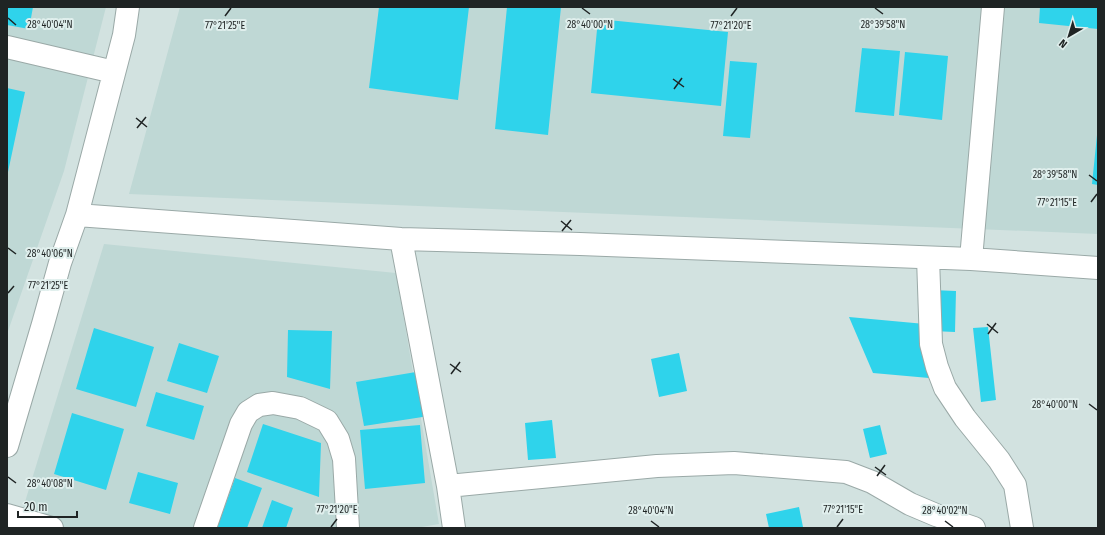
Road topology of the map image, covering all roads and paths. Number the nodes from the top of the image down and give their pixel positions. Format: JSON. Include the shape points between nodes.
{"nodes":[{"id":1,"x":128,"y":7,"type":"edge"},
{"id":2,"x":993,"y":7,"type":"edge"},
{"id":3,"x":7,"y":47,"type":"edge"},
{"id":4,"x":114,"y":72,"type":"junction"},
{"id":5,"x":77,"y":215,"type":"junction"},
{"id":6,"x":401,"y":239,"type":"junction"},
{"id":7,"x":928,"y":258,"type":"junction"},
{"id":8,"x":971,"y":259,"type":"junction"},
{"id":9,"x":1098,"y":268,"type":"edge"},
{"id":10,"x":7,"y":446,"type":"edge"},
{"id":11,"x":448,"y":486,"type":"junction"},
{"id":12,"x":7,"y":516,"type":"edge"},
{"id":13,"x":52,"y":528,"type":"edge"},
{"id":14,"x":205,"y":528,"type":"edge"},
{"id":15,"x":348,"y":528,"type":"edge"},
{"id":16,"x":454,"y":528,"type":"edge"},
{"id":17,"x":974,"y":528,"type":"edge"},
{"id":18,"x":1022,"y":528,"type":"edge"}],
"edges":[{"from":1,"to":4,"type":"street"},
{"from":2,"to":8,"type":"street"},
{"from":3,"to":4,"type":"street"},
{"from":4,"to":5,"type":"street"},
{"from":5,"to":6,"type":"street"},
{"from":5,"to":10,"type":"street","via":[[60,263]]},
{"from":6,"to":7,"type":"street"},
{"from":6,"to":11,"type":"street"},
{"from":7,"to":8,"type":"street"},
{"from":7,"to":18,"type":"street","via":[[931,344],[937,367],[945,388],[1015,485]]},
{"from":8,"to":9,"type":"street"},
{"from":11,"to":16,"type":"street"},
{"from":11,"to":17,"type":"street","via":[[657,466],[749,464],[846,472],[872,482],[910,504]]},
{"from":12,"to":13,"type":"street"},
{"from":14,"to":15,"type":"street","via":[[241,424],[248,412],[259,405],[273,402],[300,408],[327,421],[338,439],[344,459]]}]}
